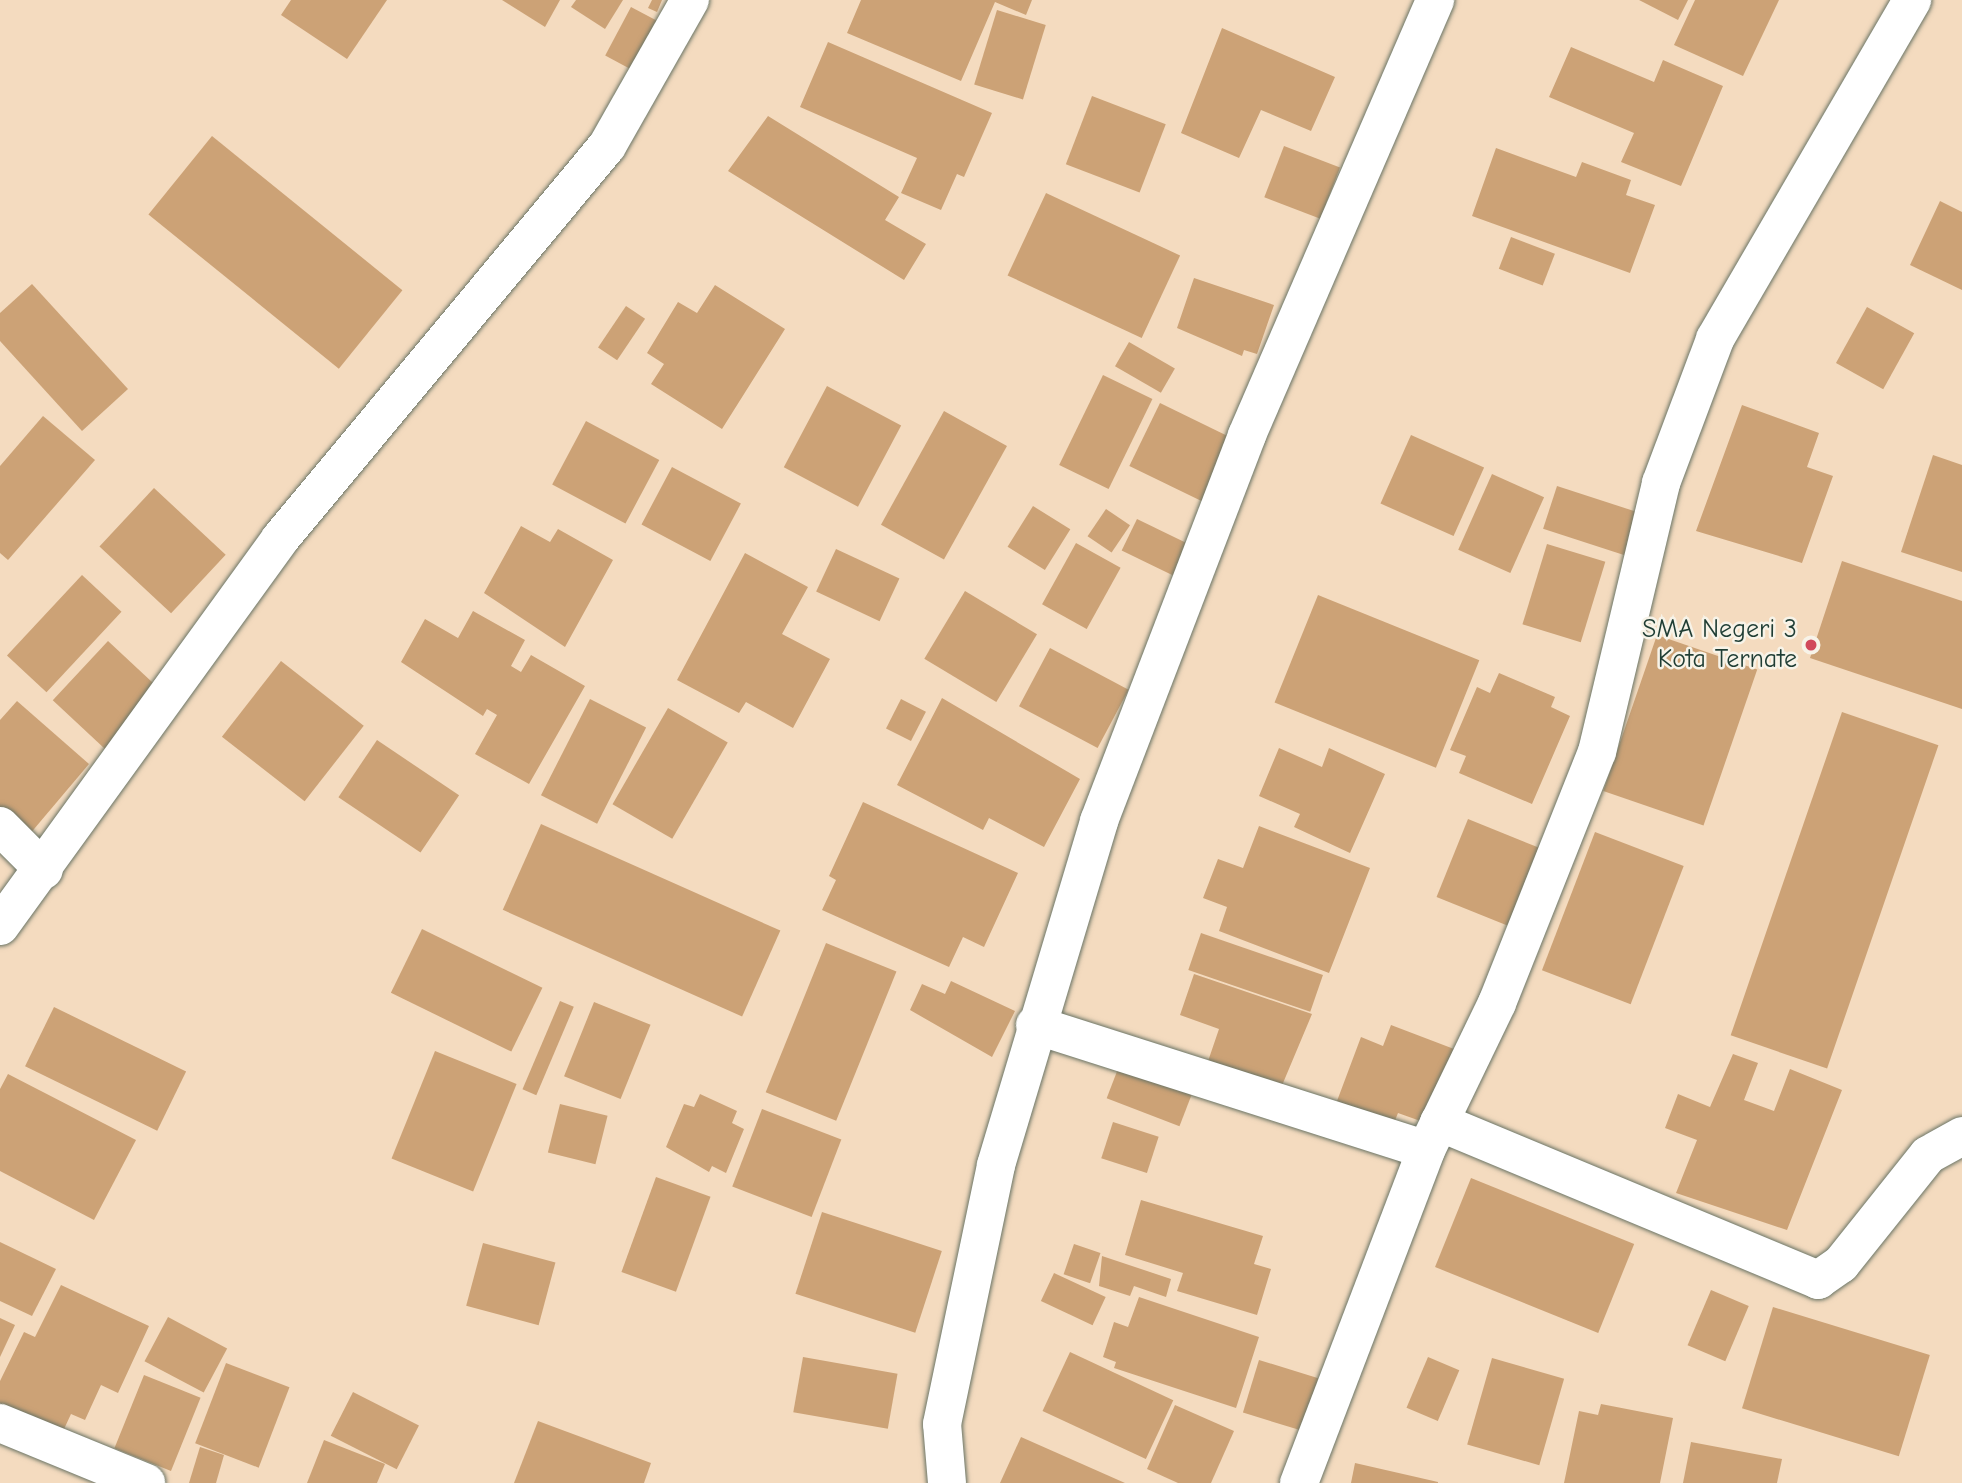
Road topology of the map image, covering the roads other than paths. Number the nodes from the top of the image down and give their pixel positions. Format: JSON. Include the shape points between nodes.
{"nodes":[{"id":1,"x":690,"y":0,"type":"edge"},
{"id":2,"x":1435,"y":0,"type":"edge"},
{"id":3,"x":1912,"y":0,"type":"edge"},
{"id":4,"x":0,"y":827,"type":"edge"},
{"id":5,"x":44,"y":870,"type":"junction"},
{"id":6,"x":0,"y":926,"type":"edge"},
{"id":7,"x":1035,"y":1025,"type":"junction"},
{"id":8,"x":1433,"y":1136,"type":"junction"},
{"id":9,"x":1962,"y":1136,"type":"edge"},
{"id":10,"x":0,"y":1423,"type":"edge"},
{"id":11,"x":146,"y":1483,"type":"edge"},
{"id":12,"x":947,"y":1483,"type":"edge"},
{"id":13,"x":1299,"y":1483,"type":"edge"}],
"edges":[{"from":1,"to":5,"type":"main road","via":[[607,146],[281,539]]},
{"from":2,"to":7,"type":"main road","via":[[1247,435],[1100,821]]},
{"from":3,"to":8,"type":"main road","via":[[1715,339],[1661,483],[1597,752],[1497,1003]]},
{"from":4,"to":5,"type":"main road"},
{"from":5,"to":6,"type":"main road"},
{"from":7,"to":8,"type":"main road"},
{"from":7,"to":12,"type":"main road","via":[[996,1165],[942,1424]]},
{"from":8,"to":9,"type":"main road","via":[[1818,1280],[1841,1264],[1928,1155]]},
{"from":8,"to":13,"type":"main road"},
{"from":10,"to":11,"type":"main road"}]}
